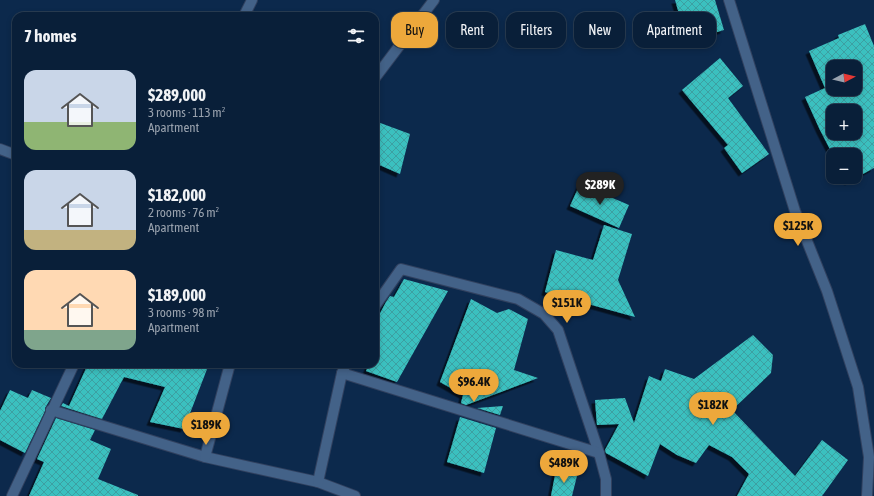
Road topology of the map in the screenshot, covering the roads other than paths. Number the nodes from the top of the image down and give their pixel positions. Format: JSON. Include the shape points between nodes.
{"nodes":[{"id":1,"x":252,"y":0,"type":"edge"},
{"id":2,"x":434,"y":0,"type":"edge"},
{"id":3,"x":729,"y":0,"type":"edge"},
{"id":4,"x":246,"y":12,"type":"edge"},
{"id":5,"x":379,"y":73,"type":"edge"},
{"id":6,"x":0,"y":149,"type":"edge"},
{"id":7,"x":12,"y":154,"type":"edge"},
{"id":8,"x":379,"y":300,"type":"edge"},
{"id":9,"x":72,"y":368,"type":"edge"},
{"id":10,"x":229,"y":368,"type":"edge"},
{"id":11,"x":343,"y":368,"type":"edge"},
{"id":12,"x":346,"y":368,"type":"edge"},
{"id":13,"x":51,"y":410,"type":"junction"},
{"id":14,"x":599,"y":453,"type":"junction"},
{"id":15,"x":205,"y":457,"type":"junction"},
{"id":16,"x":318,"y":482,"type":"junction"},
{"id":17,"x":12,"y":496,"type":"edge"},
{"id":18,"x":355,"y":496,"type":"edge"},
{"id":19,"x":606,"y":496,"type":"edge"},
{"id":20,"x":867,"y":496,"type":"edge"}],
"edges":[{"from":1,"to":4,"type":"street"},
{"from":2,"to":5,"type":"street"},
{"from":3,"to":20,"type":"street","via":[[795,211],[827,291],[858,387],[869,457]]},
{"from":6,"to":7,"type":"street"},
{"from":8,"to":14,"type":"street","via":[[400,269],[518,299],[544,314],[558,330]]},
{"from":9,"to":13,"type":"street"},
{"from":10,"to":15,"type":"street"},
{"from":11,"to":16,"type":"street"},
{"from":12,"to":14,"type":"street"},
{"from":13,"to":15,"type":"street"},
{"from":13,"to":17,"type":"street"},
{"from":14,"to":19,"type":"street","via":[[606,480]]},
{"from":15,"to":16,"type":"street"},
{"from":16,"to":18,"type":"street"}]}
